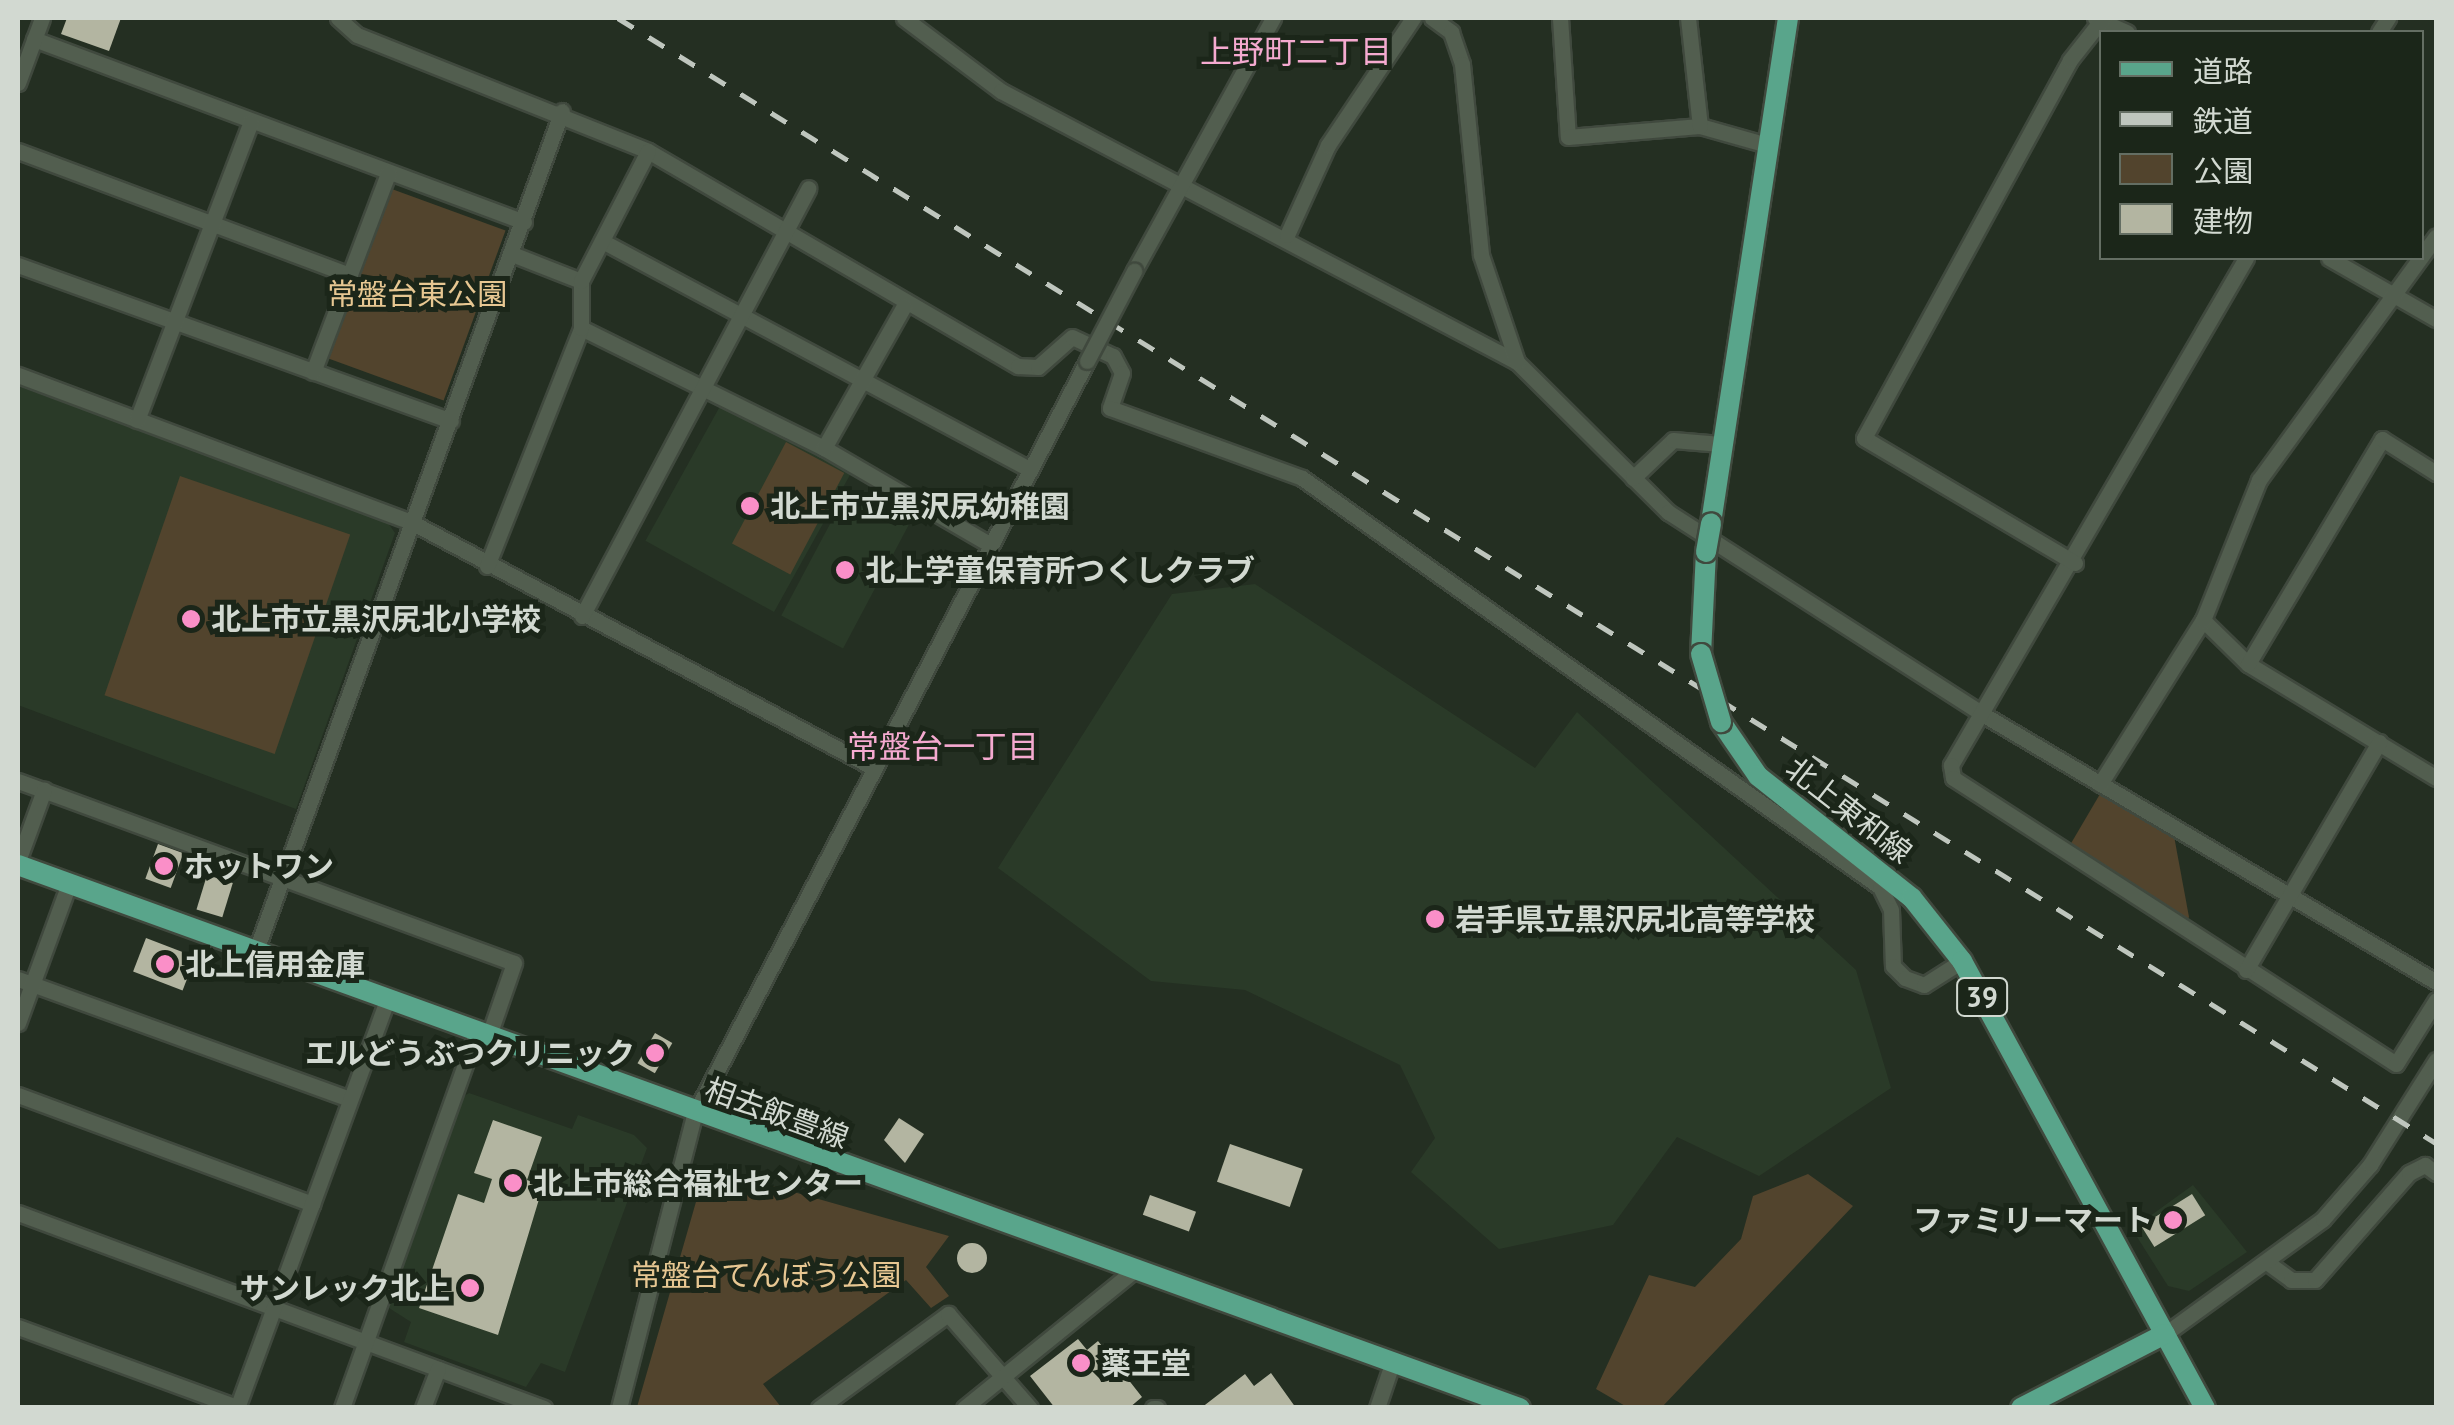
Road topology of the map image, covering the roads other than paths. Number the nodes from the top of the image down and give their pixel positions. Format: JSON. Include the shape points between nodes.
{"nodes":[{"id":1,"x":42,"y":18,"type":"edge"},
{"id":2,"x":338,"y":18,"type":"edge"},
{"id":3,"x":904,"y":18,"type":"edge"},
{"id":4,"x":1273,"y":18,"type":"edge"},
{"id":5,"x":1413,"y":18,"type":"edge"},
{"id":6,"x":1432,"y":18,"type":"edge"},
{"id":7,"x":1560,"y":18,"type":"edge"},
{"id":8,"x":1688,"y":18,"type":"edge"},
{"id":9,"x":1788,"y":18,"type":"edge"},
{"id":10,"x":2099,"y":19,"type":"edge"},
{"id":11,"x":2122,"y":30,"type":"edge"},
{"id":12,"x":34,"y":38,"type":"junction"},
{"id":13,"x":18,"y":83,"type":"edge"},
{"id":14,"x":562,"y":110,"type":"junction"},
{"id":15,"x":251,"y":122,"type":"junction"},
{"id":16,"x":1700,"y":126,"type":"junction"},
{"id":17,"x":1767,"y":145,"type":"junction"},
{"id":18,"x":18,"y":151,"type":"edge"},
{"id":19,"x":648,"y":151,"type":"junction"},
{"id":20,"x":388,"y":173,"type":"junction"},
{"id":21,"x":1182,"y":180,"type":"junction"},
{"id":22,"x":809,"y":188,"type":"dead end"},
{"id":23,"x":524,"y":222,"type":"junction"},
{"id":24,"x":213,"y":224,"type":"junction"},
{"id":25,"x":786,"y":230,"type":"junction"},
{"id":26,"x":1287,"y":235,"type":"junction"},
{"id":27,"x":602,"y":241,"type":"junction"},
{"id":28,"x":512,"y":254,"type":"junction"},
{"id":29,"x":2245,"y":260,"type":"edge"},
{"id":30,"x":2332,"y":260,"type":"edge"},
{"id":31,"x":2421,"y":260,"type":"edge"},
{"id":32,"x":18,"y":265,"type":"edge"},
{"id":33,"x":350,"y":275,"type":"junction"},
{"id":34,"x":581,"y":281,"type":"junction"},
{"id":35,"x":2397,"y":297,"type":"junction"},
{"id":36,"x":904,"y":306,"type":"junction"},
{"id":37,"x":740,"y":316,"type":"junction"},
{"id":38,"x":2436,"y":319,"type":"edge"},
{"id":39,"x":176,"y":324,"type":"junction"},
{"id":40,"x":581,"y":328,"type":"junction"},
{"id":41,"x":1517,"y":362,"type":"junction"},
{"id":42,"x":313,"y":372,"type":"junction"},
{"id":43,"x":18,"y":376,"type":"edge"},
{"id":44,"x":864,"y":382,"type":"junction"},
{"id":45,"x":701,"y":383,"type":"junction"},
{"id":46,"x":137,"y":420,"type":"junction"},
{"id":47,"x":451,"y":421,"type":"junction"},
{"id":48,"x":1721,"y":444,"type":"junction"},
{"id":49,"x":824,"y":448,"type":"junction"},
{"id":50,"x":1028,"y":469,"type":"junction"},
{"id":51,"x":2436,"y":474,"type":"edge"},
{"id":52,"x":1632,"y":478,"type":"junction"},
{"id":53,"x":412,"y":522,"type":"junction"},
{"id":54,"x":988,"y":544,"type":"junction"},
{"id":55,"x":2075,"y":563,"type":"junction"},
{"id":56,"x":487,"y":566,"type":"junction"},
{"id":57,"x":582,"y":616,"type":"junction"},
{"id":58,"x":2203,"y":620,"type":"junction"},
{"id":59,"x":2248,"y":664,"type":"junction"},
{"id":60,"x":1984,"y":715,"type":"junction"},
{"id":61,"x":2379,"y":742,"type":"junction"},
{"id":62,"x":874,"y":768,"type":"junction"},
{"id":63,"x":2436,"y":778,"type":"edge"},
{"id":64,"x":18,"y":780,"type":"edge"},
{"id":65,"x":2100,"y":784,"type":"junction"},
{"id":66,"x":44,"y":790,"type":"junction"},
{"id":67,"x":18,"y":863,"type":"edge"},
{"id":68,"x":282,"y":878,"type":"junction"},
{"id":69,"x":69,"y":884,"type":"junction"},
{"id":70,"x":2292,"y":894,"type":"junction"},
{"id":71,"x":254,"y":953,"type":"junction"},
{"id":72,"x":1962,"y":962,"type":"junction"},
{"id":73,"x":2246,"y":970,"type":"junction"},
{"id":74,"x":24,"y":982,"type":"edge"},
{"id":75,"x":2436,"y":982,"type":"edge"},
{"id":76,"x":2436,"y":1000,"type":"edge"},
{"id":77,"x":386,"y":1001,"type":"junction"},
{"id":78,"x":18,"y":1023,"type":"edge"},
{"id":79,"x":482,"y":1036,"type":"junction"},
{"id":80,"x":2436,"y":1060,"type":"edge"},
{"id":81,"x":18,"y":1095,"type":"edge"},
{"id":82,"x":350,"y":1099,"type":"junction"},
{"id":83,"x":694,"y":1115,"type":"junction"},
{"id":84,"x":2436,"y":1173,"type":"edge"},
{"id":85,"x":312,"y":1204,"type":"junction"},
{"id":86,"x":18,"y":1213,"type":"edge"},
{"id":87,"x":2268,"y":1263,"type":"junction"},
{"id":88,"x":1133,"y":1271,"type":"junction"},
{"id":89,"x":273,"y":1308,"type":"junction"},
{"id":90,"x":18,"y":1327,"type":"edge"},
{"id":91,"x":2165,"y":1334,"type":"junction"},
{"id":92,"x":366,"y":1342,"type":"junction"},
{"id":93,"x":1393,"y":1362,"type":"junction"},
{"id":94,"x":438,"y":1369,"type":"junction"},
{"id":95,"x":1006,"y":1375,"type":"junction"},
{"id":96,"x":502,"y":1400,"type":"edge"},
{"id":97,"x":237,"y":1407,"type":"edge"},
{"id":98,"x":342,"y":1408,"type":"edge"},
{"id":99,"x":423,"y":1408,"type":"edge"},
{"id":100,"x":544,"y":1408,"type":"edge"},
{"id":101,"x":619,"y":1408,"type":"edge"},
{"id":102,"x":819,"y":1408,"type":"edge"},
{"id":103,"x":964,"y":1408,"type":"edge"},
{"id":104,"x":1030,"y":1408,"type":"edge"},
{"id":105,"x":1377,"y":1408,"type":"edge"},
{"id":106,"x":1520,"y":1408,"type":"edge"},
{"id":107,"x":2022,"y":1408,"type":"edge"},
{"id":108,"x":2205,"y":1408,"type":"edge"}],
"edges":[{"from":1,"to":12,"type":"street"},
{"from":2,"to":14,"type":"street","via":[[357,35]]},
{"from":3,"to":21,"type":"street","via":[[1001,91]]},
{"from":4,"to":21,"type":"street"},
{"from":5,"to":26,"type":"street","via":[[1328,145]]},
{"from":6,"to":41,"type":"street","via":[[1450,32],[1462,64],[1481,255]]},
{"from":7,"to":16,"type":"street","via":[[1568,137]]},
{"from":8,"to":16,"type":"street"},
{"from":9,"to":17,"type":"main road","name":"北上東和線","number":"39"},
{"from":10,"to":11,"type":"street"},
{"from":10,"to":55,"type":"street","via":[[2070,60],[1864,438]]},
{"from":12,"to":13,"type":"street"},
{"from":12,"to":15,"type":"street"},
{"from":14,"to":19,"type":"street"},
{"from":14,"to":23,"type":"street"},
{"from":15,"to":20,"type":"street"},
{"from":15,"to":24,"type":"street"},
{"from":16,"to":17,"type":"street"},
{"from":17,"to":48,"type":"main road","name":"北上東和線","number":"39"},
{"from":18,"to":24,"type":"street"},
{"from":19,"to":25,"type":"street"},
{"from":19,"to":27,"type":"street"},
{"from":20,"to":23,"type":"street"},
{"from":20,"to":33,"type":"street"},
{"from":21,"to":26,"type":"street"},
{"from":21,"to":50,"type":"street","bridge":true},
{"from":22,"to":25,"type":"street"},
{"from":23,"to":28,"type":"street"},
{"from":24,"to":33,"type":"street"},
{"from":24,"to":39,"type":"street"},
{"from":25,"to":36,"type":"street"},
{"from":25,"to":37,"type":"street"},
{"from":26,"to":41,"type":"street"},
{"from":27,"to":34,"type":"street"},
{"from":27,"to":37,"type":"street"},
{"from":28,"to":34,"type":"street"},
{"from":28,"to":47,"type":"street"},
{"from":29,"to":55,"type":"street"},
{"from":30,"to":35,"type":"street"},
{"from":31,"to":35,"type":"street"},
{"from":32,"to":39,"type":"street"},
{"from":33,"to":42,"type":"street"},
{"from":34,"to":40,"type":"street"},
{"from":35,"to":38,"type":"street"},
{"from":35,"to":58,"type":"street","via":[[2307,404],[2259,480]]},
{"from":36,"to":44,"type":"street"},
{"from":36,"to":72,"type":"street","via":[[1018,366],[1038,368],[1055,344],[1072,338],[1113,356],[1122,373],[1110,408],[1302,478],[1880,888],[1891,910],[1893,966],[1905,978],[1924,985]]},
{"from":37,"to":44,"type":"street"},
{"from":37,"to":45,"type":"street"},
{"from":39,"to":42,"type":"street"},
{"from":39,"to":46,"type":"street"},
{"from":40,"to":45,"type":"street"},
{"from":40,"to":56,"type":"street"},
{"from":41,"to":52,"type":"street"},
{"from":42,"to":47,"type":"street"},
{"from":43,"to":46,"type":"street"},
{"from":44,"to":49,"type":"street"},
{"from":44,"to":50,"type":"street"},
{"from":45,"to":49,"type":"street"},
{"from":45,"to":57,"type":"street"},
{"from":46,"to":53,"type":"street"},
{"from":47,"to":53,"type":"street"},
{"from":48,"to":52,"type":"street","via":[[1674,440]]},
{"from":48,"to":72,"type":"main road","name":"北上東和線","number":"39","bridge":true,"via":[[1700,654],[1721,722],[1758,776],[1912,898]]},
{"from":49,"to":54,"type":"street"},
{"from":50,"to":54,"type":"street"},
{"from":51,"to":59,"type":"street","via":[[2382,439]]},
{"from":52,"to":60,"type":"street","via":[[1668,512]]},
{"from":53,"to":56,"type":"street"},
{"from":53,"to":68,"type":"street"},
{"from":54,"to":62,"type":"street"},
{"from":55,"to":60,"type":"street"},
{"from":56,"to":57,"type":"street"},
{"from":57,"to":62,"type":"street"},
{"from":58,"to":59,"type":"street"},
{"from":58,"to":65,"type":"street"},
{"from":59,"to":61,"type":"street"},
{"from":60,"to":65,"type":"street"},
{"from":60,"to":73,"type":"street","via":[[1951,765],[1953,778]]},
{"from":61,"to":63,"type":"street"},
{"from":61,"to":70,"type":"street"},
{"from":62,"to":83,"type":"street"},
{"from":64,"to":66,"type":"street"},
{"from":65,"to":70,"type":"street"},
{"from":66,"to":67,"type":"street"},
{"from":66,"to":68,"type":"street"},
{"from":67,"to":69,"type":"main road","name":"相去飯豊線"},
{"from":68,"to":71,"type":"street"},
{"from":68,"to":79,"type":"street","via":[[514,963]]},
{"from":69,"to":71,"type":"main road","name":"相去飯豊線"},
{"from":69,"to":74,"type":"street"},
{"from":70,"to":73,"type":"street"},
{"from":70,"to":75,"type":"street"},
{"from":71,"to":77,"type":"main road","name":"相去飯豊線"},
{"from":72,"to":91,"type":"main road","name":"北上東和線","number":"39"},
{"from":73,"to":76,"type":"street","via":[[2396,1064]]},
{"from":74,"to":78,"type":"street"},
{"from":74,"to":82,"type":"street"},
{"from":77,"to":79,"type":"main road","name":"相去飯豊線"},
{"from":77,"to":82,"type":"street"},
{"from":79,"to":83,"type":"main road","name":"相去飯豊線"},
{"from":79,"to":92,"type":"street"},
{"from":80,"to":87,"type":"street","via":[[2370,1165],[2323,1219]]},
{"from":81,"to":85,"type":"street"},
{"from":82,"to":85,"type":"street"},
{"from":83,"to":88,"type":"main road","name":"相去飯豊線"},
{"from":83,"to":101,"type":"street"},
{"from":84,"to":87,"type":"street","via":[[2425,1166],[2409,1173],[2314,1280],[2291,1280]]},
{"from":85,"to":89,"type":"street"},
{"from":86,"to":89,"type":"street"},
{"from":87,"to":91,"type":"street"},
{"from":88,"to":93,"type":"main road","name":"相去飯豊線"},
{"from":88,"to":95,"type":"street"},
{"from":89,"to":92,"type":"street"},
{"from":89,"to":97,"type":"street"},
{"from":90,"to":97,"type":"street"},
{"from":91,"to":107,"type":"main road"},
{"from":91,"to":108,"type":"main road","name":"北上東和線","number":"39"},
{"from":92,"to":94,"type":"street"},
{"from":92,"to":98,"type":"street"},
{"from":93,"to":105,"type":"street"},
{"from":93,"to":106,"type":"main road","name":"相去飯豊線"},
{"from":94,"to":96,"type":"street"},
{"from":94,"to":99,"type":"street"},
{"from":95,"to":102,"type":"street","via":[[948,1314]]},
{"from":95,"to":103,"type":"street"},
{"from":95,"to":104,"type":"street"},
{"from":96,"to":100,"type":"street"}]}
